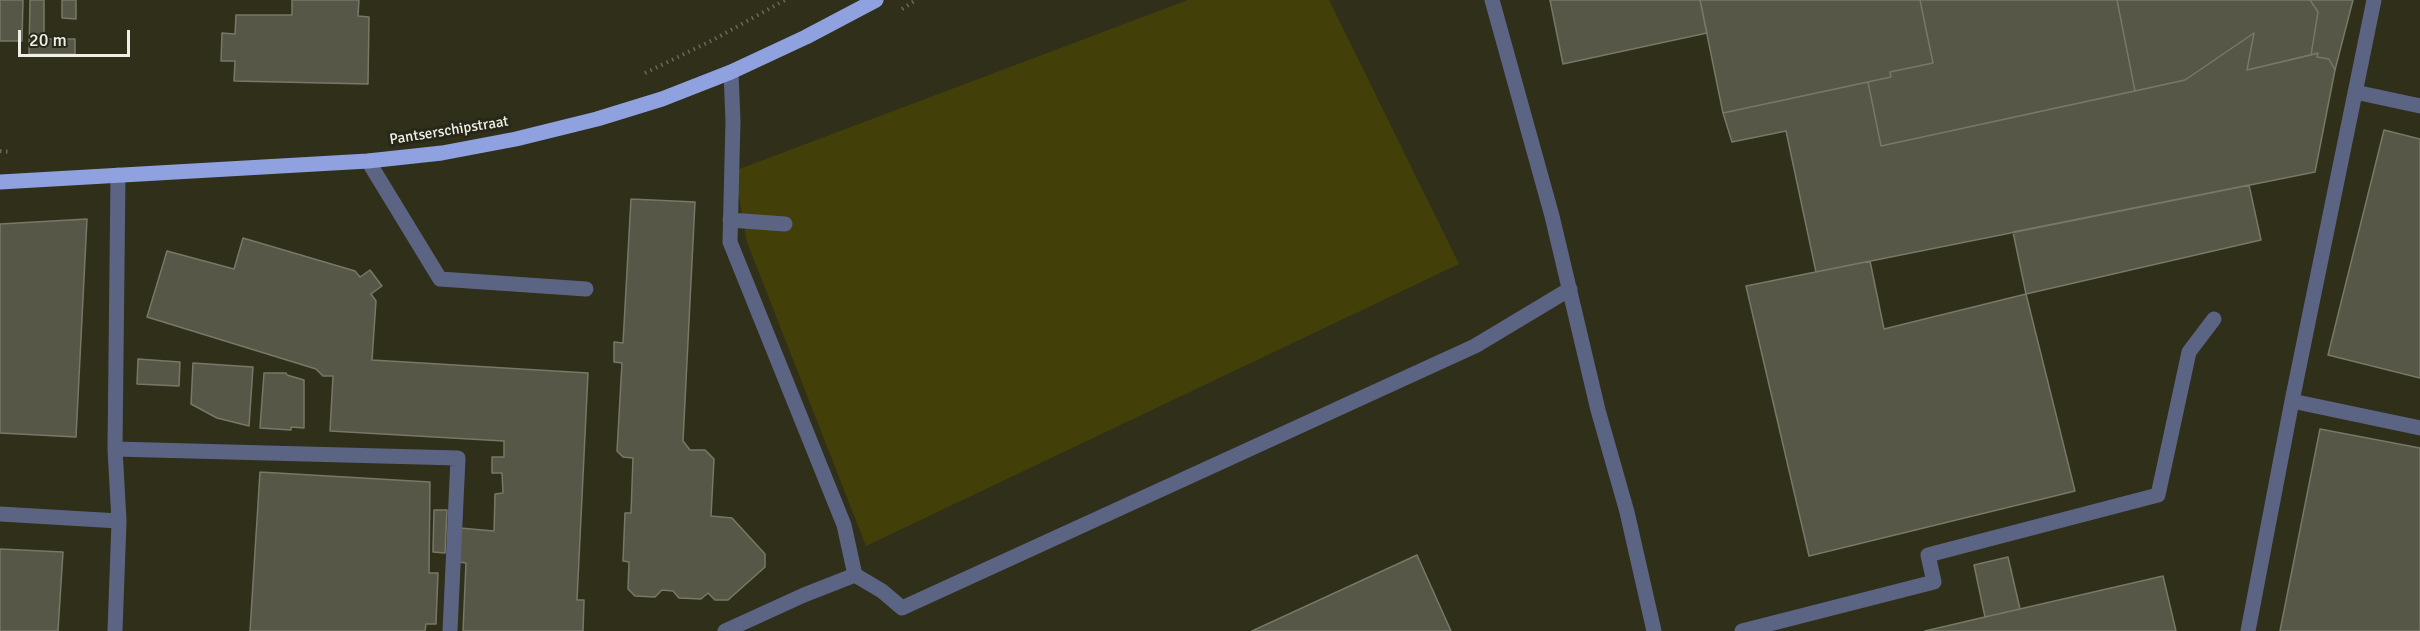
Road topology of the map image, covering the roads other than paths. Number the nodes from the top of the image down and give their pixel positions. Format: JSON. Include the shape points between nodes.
{"nodes":[{"id":1,"x":876,"y":0,"type":"edge"},
{"id":2,"x":1492,"y":0,"type":"edge"},
{"id":3,"x":2374,"y":0,"type":"edge"},
{"id":4,"x":731,"y":72,"type":"junction"},
{"id":5,"x":2355,"y":92,"type":"junction"},
{"id":6,"x":2420,"y":106,"type":"edge"},
{"id":7,"x":368,"y":161,"type":"junction"},
{"id":8,"x":118,"y":175,"type":"junction"},
{"id":9,"x":0,"y":182,"type":"edge"},
{"id":10,"x":730,"y":219,"type":"junction"},
{"id":11,"x":785,"y":224,"type":"dead end"},
{"id":12,"x":586,"y":289,"type":"dead end"},
{"id":13,"x":1570,"y":289,"type":"junction"},
{"id":14,"x":2214,"y":319,"type":"dead end"},
{"id":15,"x":2292,"y":401,"type":"junction"},
{"id":16,"x":2420,"y":428,"type":"edge"},
{"id":17,"x":115,"y":449,"type":"junction"},
{"id":18,"x":0,"y":514,"type":"edge"},
{"id":19,"x":119,"y":521,"type":"junction"},
{"id":20,"x":855,"y":575,"type":"junction"},
{"id":21,"x":115,"y":631,"type":"edge"},
{"id":22,"x":450,"y":631,"type":"edge"},
{"id":23,"x":725,"y":631,"type":"edge"},
{"id":24,"x":1654,"y":631,"type":"edge"},
{"id":25,"x":1742,"y":631,"type":"edge"},
{"id":26,"x":2248,"y":631,"type":"edge"}],
"edges":[{"from":1,"to":4,"type":"main road","name":"Pantserschipstraat"},
{"from":2,"to":13,"type":"lane"},
{"from":3,"to":5,"type":"lane"},
{"from":4,"to":7,"type":"main road","name":"Pantserschipstraat","via":[[662,99],[516,139]]},
{"from":4,"to":10,"type":"lane"},
{"from":5,"to":6,"type":"lane"},
{"from":5,"to":15,"type":"lane"},
{"from":7,"to":8,"type":"main road","name":"Pantserschipstraat"},
{"from":7,"to":12,"type":"lane","via":[[440,279]]},
{"from":8,"to":9,"type":"main road","name":"Pantserschipstraat"},
{"from":8,"to":17,"type":"lane"},
{"from":10,"to":11,"type":"lane"},
{"from":10,"to":20,"type":"lane","via":[[730,242],[844,525]]},
{"from":13,"to":20,"type":"lane","via":[[1475,346],[902,608]]},
{"from":13,"to":24,"type":"lane"},
{"from":14,"to":25,"type":"lane","via":[[2189,352],[2158,495],[1928,555],[1934,582]]},
{"from":15,"to":16,"type":"lane"},
{"from":15,"to":26,"type":"lane"},
{"from":17,"to":19,"type":"lane"},
{"from":17,"to":22,"type":"lane","via":[[458,459]]},
{"from":18,"to":19,"type":"lane"},
{"from":19,"to":21,"type":"lane"},
{"from":20,"to":23,"type":"lane"}]}
